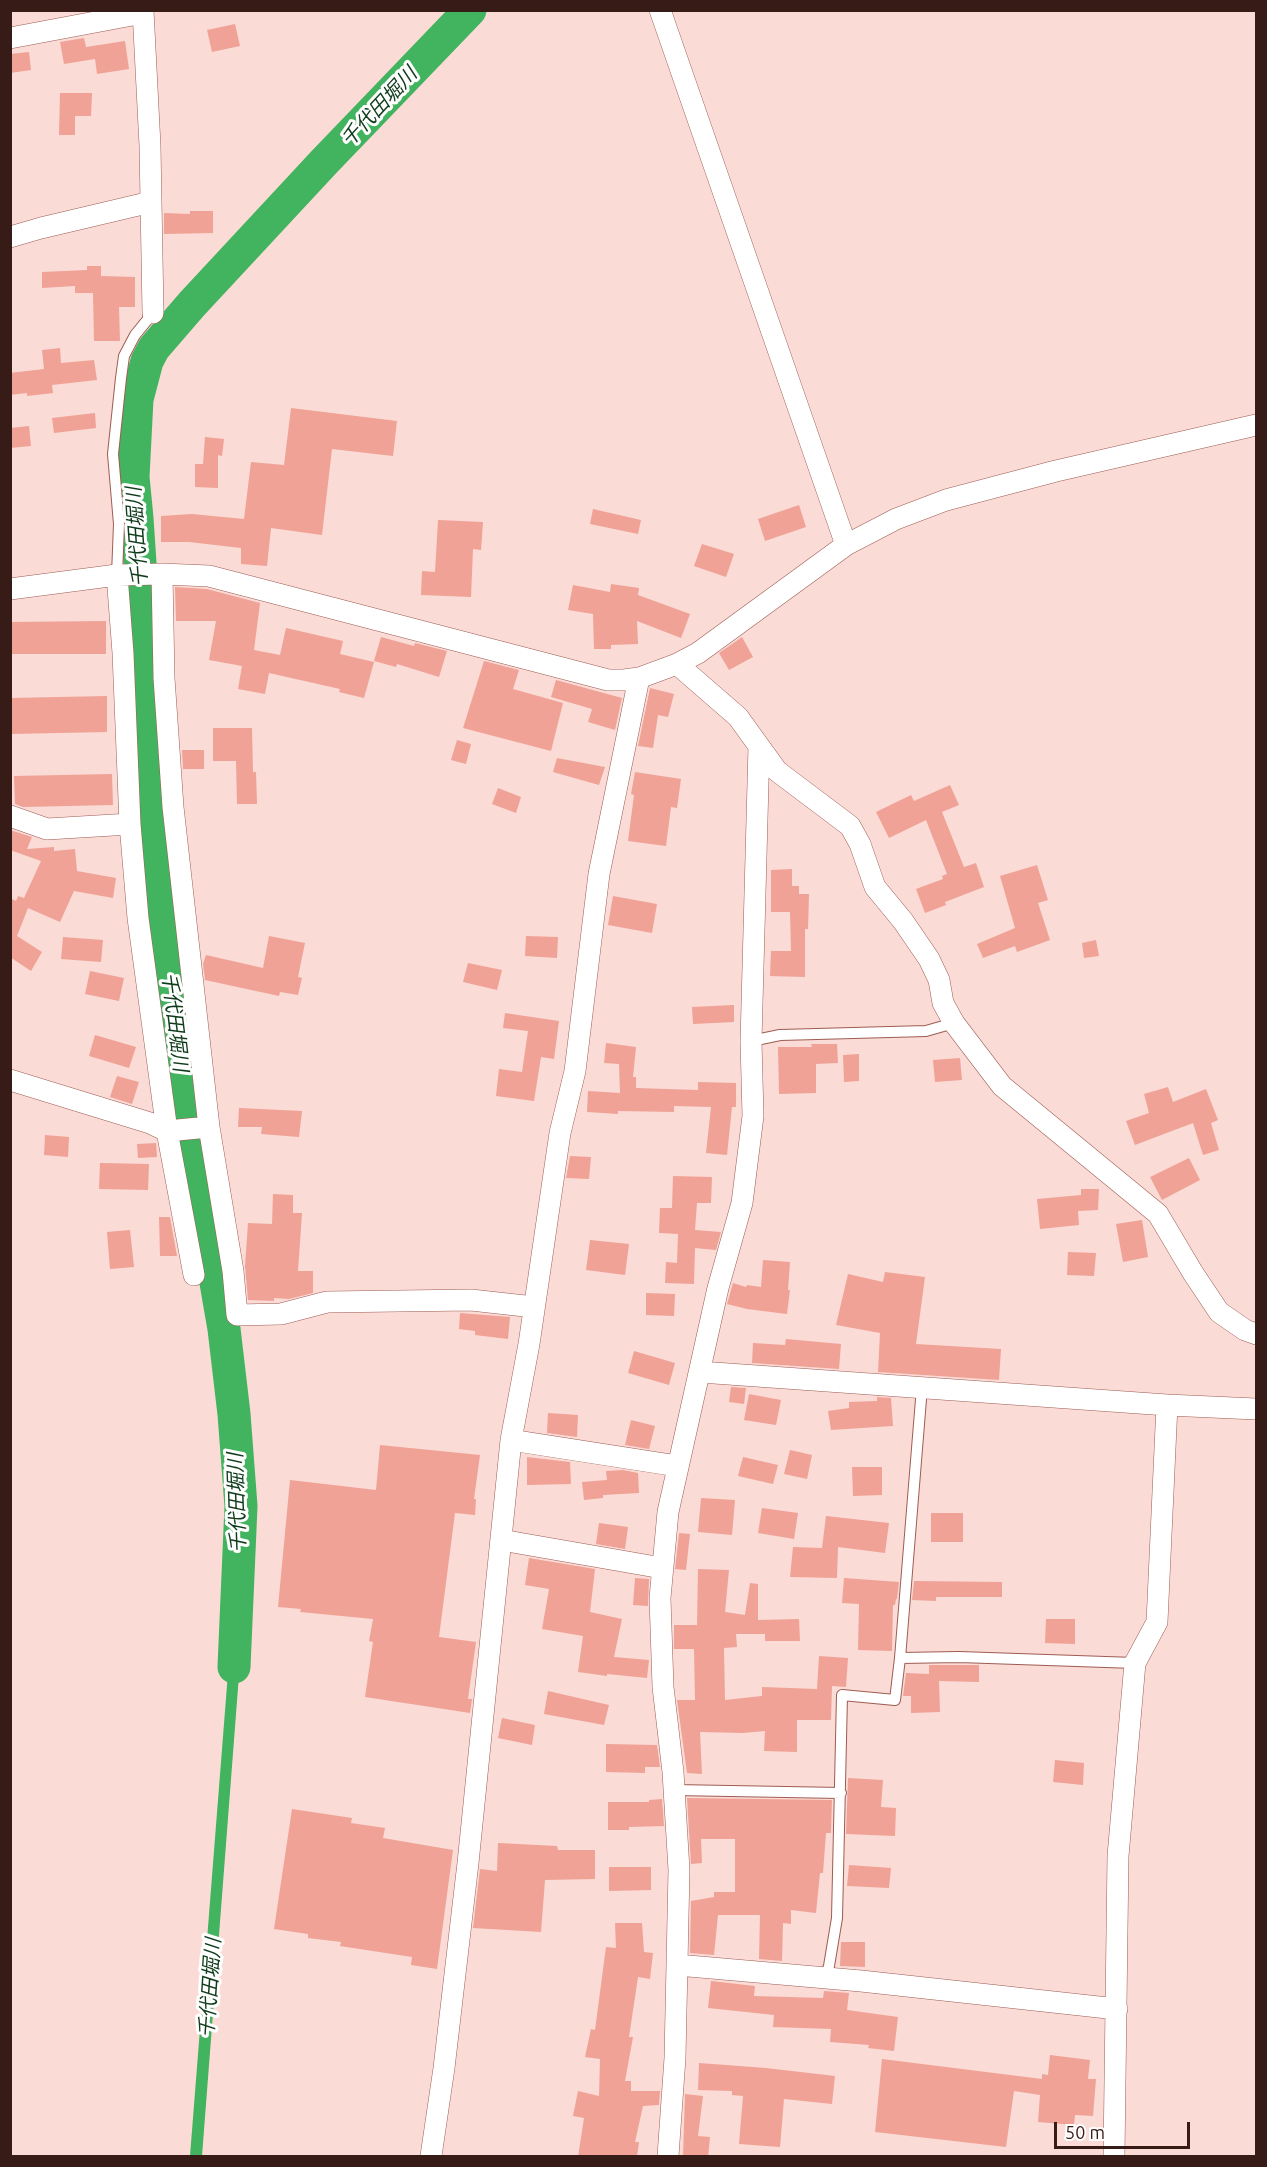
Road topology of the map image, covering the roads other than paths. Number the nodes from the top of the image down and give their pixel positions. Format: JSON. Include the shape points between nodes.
{"nodes":[{"id":1,"x":660,"y":10,"type":"edge"},
{"id":2,"x":143,"y":12,"type":"edge"},
{"id":3,"x":10,"y":38,"type":"edge"},
{"id":4,"x":151,"y":202,"type":"junction"},
{"id":5,"x":10,"y":237,"type":"edge"},
{"id":6,"x":153,"y":313,"type":"joint"},
{"id":7,"x":1257,"y":425,"type":"edge"},
{"id":8,"x":846,"y":545,"type":"junction"},
{"id":9,"x":162,"y":574,"type":"junction"},
{"id":10,"x":117,"y":575,"type":"junction"},
{"id":11,"x":10,"y":589,"type":"edge"},
{"id":12,"x":677,"y":664,"type":"junction"},
{"id":13,"x":639,"y":678,"type":"junction"},
{"id":14,"x":759,"y":747,"type":"junction"},
{"id":15,"x":10,"y":816,"type":"edge"},
{"id":16,"x":130,"y":824,"type":"junction"},
{"id":17,"x":954,"y":1023,"type":"junction"},
{"id":18,"x":751,"y":1041,"type":"junction"},
{"id":19,"x":10,"y":1080,"type":"edge"},
{"id":20,"x":209,"y":1127,"type":"junction"},
{"id":21,"x":167,"y":1131,"type":"junction"},
{"id":22,"x":194,"y":1275,"type":"dead end"},
{"id":23,"x":534,"y":1307,"type":"junction"},
{"id":24,"x":1257,"y":1334,"type":"edge"},
{"id":25,"x":700,"y":1372,"type":"junction"},
{"id":26,"x":922,"y":1387,"type":"junction"},
{"id":27,"x":1167,"y":1405,"type":"junction"},
{"id":28,"x":1257,"y":1409,"type":"edge"},
{"id":29,"x":512,"y":1440,"type":"junction"},
{"id":30,"x":678,"y":1466,"type":"junction"},
{"id":31,"x":501,"y":1540,"type":"junction"},
{"id":32,"x":662,"y":1568,"type":"junction"},
{"id":33,"x":900,"y":1658,"type":"junction"},
{"id":34,"x":1135,"y":1663,"type":"junction"},
{"id":35,"x":674,"y":1790,"type":"junction"},
{"id":36,"x":841,"y":1793,"type":"junction"},
{"id":37,"x":677,"y":1965,"type":"junction"},
{"id":38,"x":825,"y":1978,"type":"junction"},
{"id":39,"x":1117,"y":2009,"type":"junction"},
{"id":40,"x":431,"y":2157,"type":"edge"},
{"id":41,"x":668,"y":2157,"type":"edge"},
{"id":42,"x":1114,"y":2157,"type":"edge"}],
"edges":[{"from":1,"to":8,"type":"street"},
{"from":2,"to":3,"type":"street"},
{"from":2,"to":4,"type":"street"},
{"from":4,"to":5,"type":"street"},
{"from":4,"to":6,"type":"street"},
{"from":6,"to":10,"type":"lane","via":[[124,356],[113,454],[119,524]]},
{"from":7,"to":8,"type":"street","via":[[946,500],[896,519]]},
{"from":8,"to":12,"type":"street","via":[[698,653]]},
{"from":9,"to":10,"type":"street"},
{"from":9,"to":13,"type":"street","via":[[210,576],[608,680]]},
{"from":9,"to":20,"type":"street","via":[[173,807]]},
{"from":10,"to":11,"type":"street"},
{"from":10,"to":16,"type":"street"},
{"from":12,"to":13,"type":"street"},
{"from":12,"to":14,"type":"street","via":[[738,717]]},
{"from":13,"to":23,"type":"street","via":[[599,874],[575,1071],[560,1133]]},
{"from":14,"to":17,"type":"street","via":[[777,771],[850,826],[875,887],[929,959]]},
{"from":14,"to":18,"type":"street"},
{"from":15,"to":16,"type":"street","via":[[47,829]]},
{"from":16,"to":21,"type":"street","via":[[138,918]]},
{"from":17,"to":18,"type":"lane","via":[[926,1031],[780,1035]]},
{"from":17,"to":24,"type":"street","via":[[1002,1086],[1158,1214],[1219,1312]]},
{"from":18,"to":25,"type":"street","via":[[753,1116],[742,1203]]},
{"from":19,"to":21,"type":"street","via":[[150,1122]]},
{"from":20,"to":21,"type":"street"},
{"from":20,"to":23,"type":"street","via":[[237,1315],[280,1314],[327,1302],[471,1300]]},
{"from":21,"to":22,"type":"street"},
{"from":23,"to":29,"type":"street"},
{"from":25,"to":26,"type":"street"},
{"from":25,"to":30,"type":"street"},
{"from":26,"to":27,"type":"street"},
{"from":26,"to":33,"type":"lane"},
{"from":27,"to":28,"type":"street"},
{"from":27,"to":34,"type":"street","via":[[1157,1622]]},
{"from":29,"to":30,"type":"street"},
{"from":29,"to":31,"type":"street"},
{"from":30,"to":32,"type":"street"},
{"from":31,"to":32,"type":"street"},
{"from":31,"to":40,"type":"street","via":[[468,1863]]},
{"from":32,"to":35,"type":"street","via":[[663,1676]]},
{"from":33,"to":34,"type":"lane"},
{"from":33,"to":36,"type":"lane","via":[[895,1700],[842,1695]]},
{"from":34,"to":39,"type":"street","via":[[1118,1856]]},
{"from":35,"to":36,"type":"lane"},
{"from":35,"to":37,"type":"street","via":[[679,1870]]},
{"from":36,"to":38,"type":"lane","via":[[837,1918]]},
{"from":37,"to":38,"type":"street"},
{"from":37,"to":41,"type":"street"},
{"from":38,"to":39,"type":"street"},
{"from":39,"to":42,"type":"street"}]}
